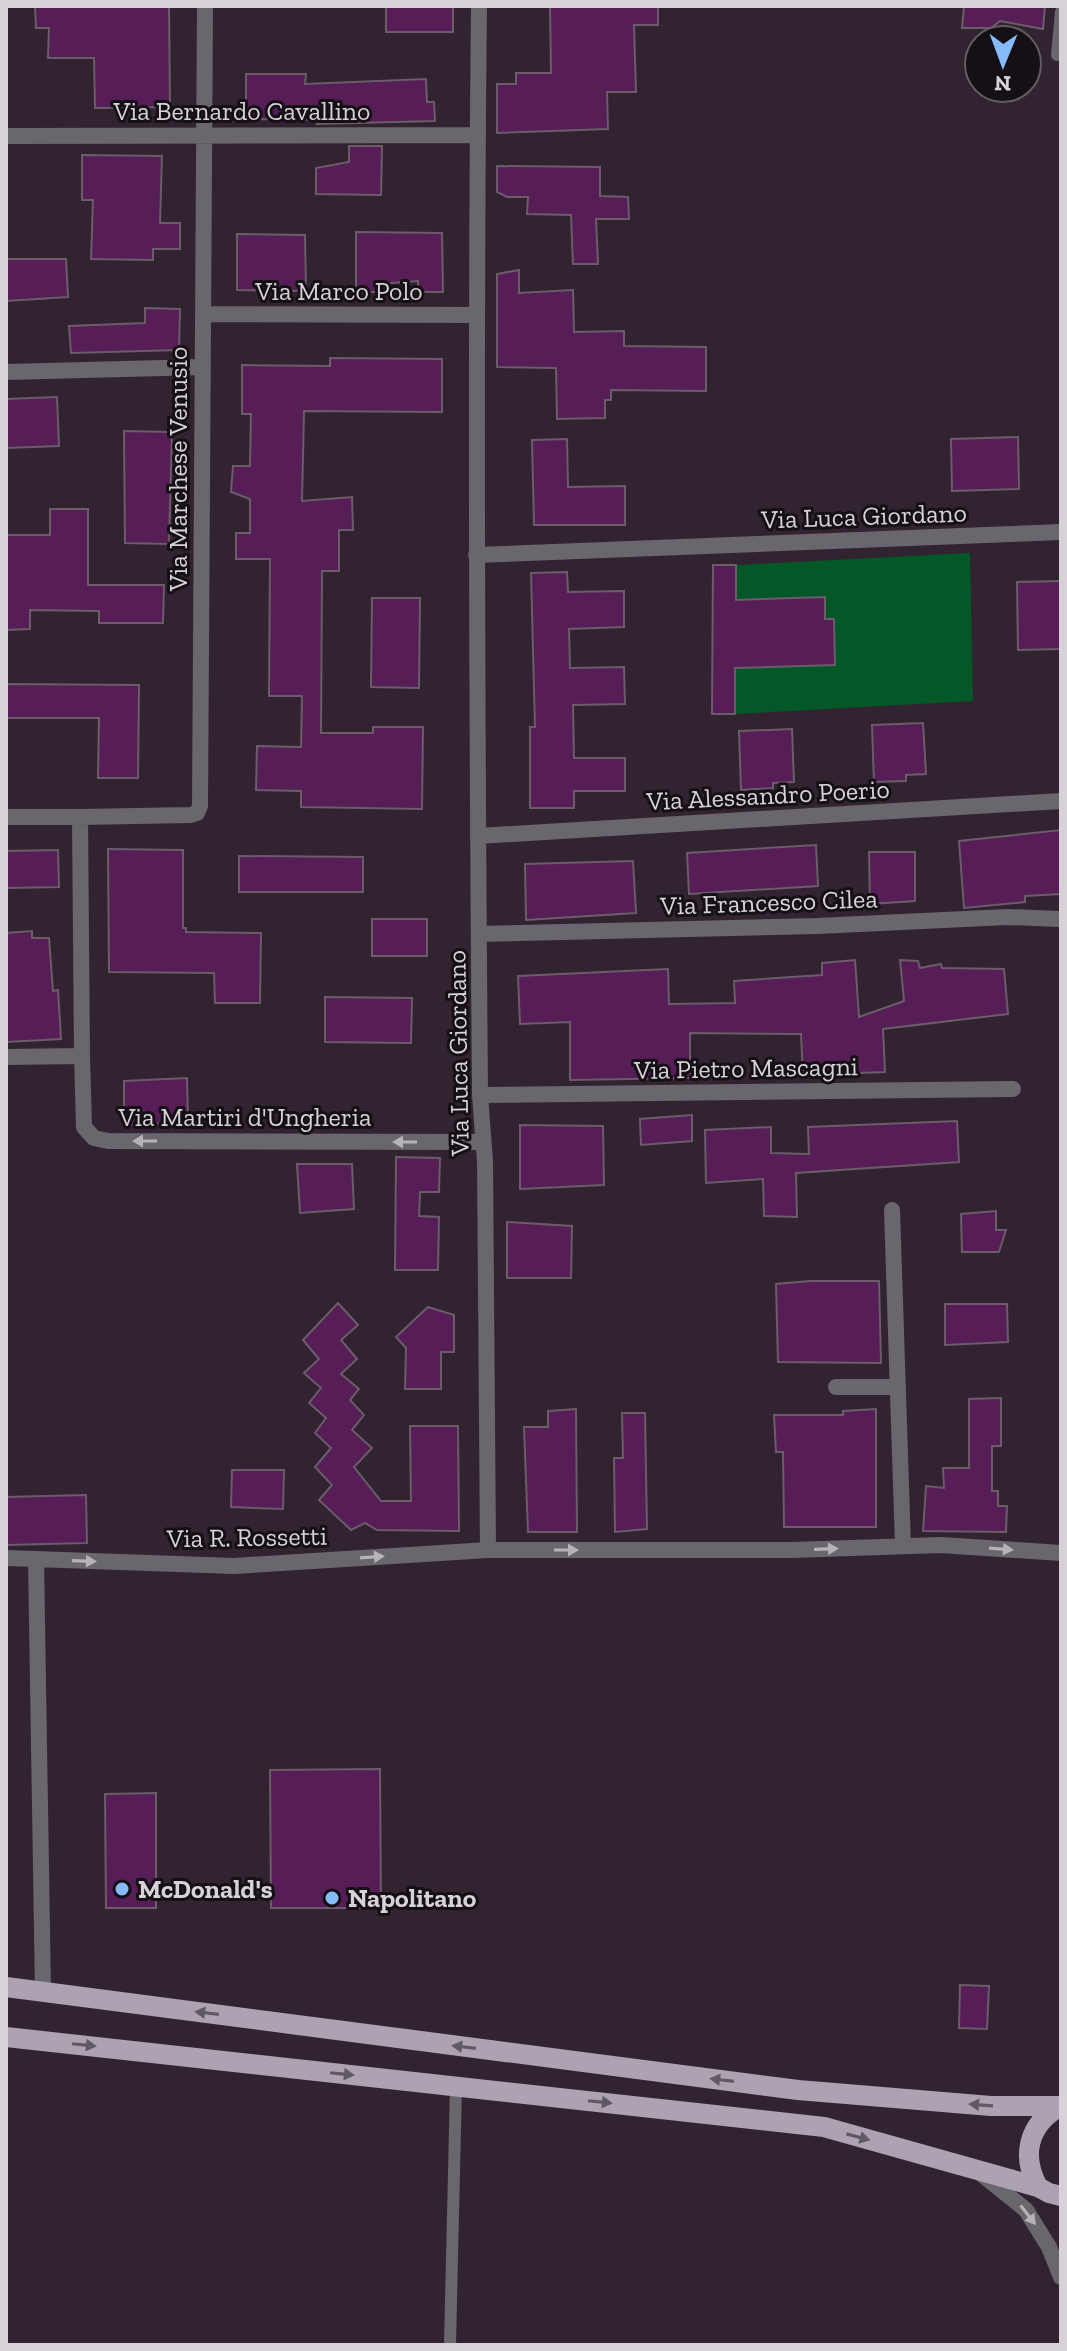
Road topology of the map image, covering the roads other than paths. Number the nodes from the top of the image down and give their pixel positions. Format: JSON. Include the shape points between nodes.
{"nodes":[{"id":1,"x":205,"y":6,"type":"edge"},
{"id":2,"x":479,"y":6,"type":"edge"},
{"id":3,"x":1061,"y":12,"type":"edge"},
{"id":4,"x":1057,"y":55,"type":"dead end"},
{"id":5,"x":204,"y":135,"type":"junction"},
{"id":6,"x":477,"y":135,"type":"junction"},
{"id":7,"x":6,"y":136,"type":"edge"},
{"id":8,"x":203,"y":314,"type":"junction"},
{"id":9,"x":475,"y":315,"type":"junction"},
{"id":10,"x":203,"y":367,"type":"junction"},
{"id":11,"x":6,"y":372,"type":"edge"},
{"id":12,"x":1061,"y":532,"type":"edge"},
{"id":13,"x":476,"y":555,"type":"junction"},
{"id":14,"x":1061,"y":801,"type":"edge"},
{"id":15,"x":6,"y":817,"type":"edge"},
{"id":16,"x":80,"y":817,"type":"junction"},
{"id":17,"x":478,"y":836,"type":"junction"},
{"id":18,"x":1061,"y":919,"type":"edge"},
{"id":19,"x":479,"y":934,"type":"junction"},
{"id":20,"x":82,"y":1056,"type":"junction"},
{"id":21,"x":6,"y":1057,"type":"edge"},
{"id":22,"x":1013,"y":1089,"type":"dead end"},
{"id":23,"x":480,"y":1095,"type":"junction"},
{"id":24,"x":483,"y":1142,"type":"junction"},
{"id":25,"x":892,"y":1210,"type":"dead end"},
{"id":26,"x":836,"y":1387,"type":"dead end"},
{"id":27,"x":898,"y":1387,"type":"junction"},
{"id":28,"x":903,"y":1546,"type":"junction"},
{"id":29,"x":488,"y":1550,"type":"junction"},
{"id":30,"x":1061,"y":1553,"type":"edge"},
{"id":31,"x":6,"y":1558,"type":"edge"},
{"id":32,"x":36,"y":1559,"type":"junction"},
{"id":33,"x":6,"y":1987,"type":"edge"},
{"id":34,"x":43,"y":1992,"type":"junction"},
{"id":35,"x":6,"y":2037,"type":"edge"},
{"id":36,"x":456,"y":2086,"type":"junction"},
{"id":37,"x":1060,"y":2106,"type":"edge"},
{"id":38,"x":974,"y":2169,"type":"junction"},
{"id":39,"x":1038,"y":2187,"type":"junction"},
{"id":40,"x":1061,"y":2196,"type":"edge"},
{"id":41,"x":1061,"y":2277,"type":"edge"},
{"id":42,"x":450,"y":2345,"type":"edge"}],
"edges":[{"from":1,"to":5,"type":"street","name":"Via Marchese Venusio"},
{"from":2,"to":6,"type":"street","name":"Via Luca Giordano"},
{"from":3,"to":4,"type":"lane"},
{"from":5,"to":6,"type":"street","name":"Via Bernardo Cavallino"},
{"from":5,"to":7,"type":"street","name":"Via Bernardo Cavallino"},
{"from":5,"to":8,"type":"street","name":"Via Marchese Venusio"},
{"from":6,"to":9,"type":"street","name":"Via Luca Giordano"},
{"from":8,"to":9,"type":"street","name":"Via Marco Polo"},
{"from":8,"to":10,"type":"street","name":"Via Marchese Venusio"},
{"from":9,"to":13,"type":"street","name":"Via Luca Giordano"},
{"from":10,"to":11,"type":"street"},
{"from":10,"to":16,"type":"street","name":"Via Marchese Venusio","via":[[199,810],[191,815]]},
{"from":12,"to":13,"type":"street","name":"Via Luca Giordano"},
{"from":13,"to":17,"type":"street","name":"Via Luca Giordano"},
{"from":14,"to":17,"type":"street","name":"Via Alessandro Poerio"},
{"from":15,"to":16,"type":"street"},
{"from":16,"to":20,"type":"street","name":"Via Martiri d'Ungheria"},
{"from":17,"to":19,"type":"street","name":"Via Luca Giordano"},
{"from":18,"to":19,"type":"street","name":"Via Francesco Cilea"},
{"from":19,"to":23,"type":"street","name":"Via Luca Giordano"},
{"from":20,"to":21,"type":"street"},
{"from":24,"to":20,"type":"street","name":"Via Martiri d'Ungheria","one_way":true,"via":[[98,1139],[84,1127]]},
{"from":22,"to":23,"type":"street","name":"Via Pietro Mascagni"},
{"from":23,"to":24,"type":"street","name":"Via Luca Giordano"},
{"from":24,"to":29,"type":"street","name":"Via Luca Giordano"},
{"from":25,"to":27,"type":"street"},
{"from":26,"to":27,"type":"street"},
{"from":27,"to":28,"type":"street"},
{"from":29,"to":28,"type":"street","name":"Via R. Rossetti","one_way":true},
{"from":28,"to":30,"type":"street","name":"Via R. Rossetti","one_way":true},
{"from":32,"to":29,"type":"street","name":"Via R. Rossetti","one_way":true,"via":[[234,1566]]},
{"from":31,"to":32,"type":"street","name":"Via R. Rossetti"},
{"from":32,"to":34,"type":"street"},
{"from":33,"to":34,"type":"main road"},
{"from":37,"to":34,"type":"main road","one_way":true,"via":[[991,2106],[798,2090]]},
{"from":35,"to":36,"type":"main road","one_way":true},
{"from":36,"to":38,"type":"main road","one_way":true,"via":[[824,2127]]},
{"from":36,"to":42,"type":"lane"},
{"from":37,"to":39,"type":"main road","via":[[1039,2123],[1029,2149],[1029,2171]]},
{"from":38,"to":39,"type":"main road"},
{"from":38,"to":41,"type":"street","one_way":true,"via":[[1026,2210]]},
{"from":39,"to":40,"type":"main road"}]}
